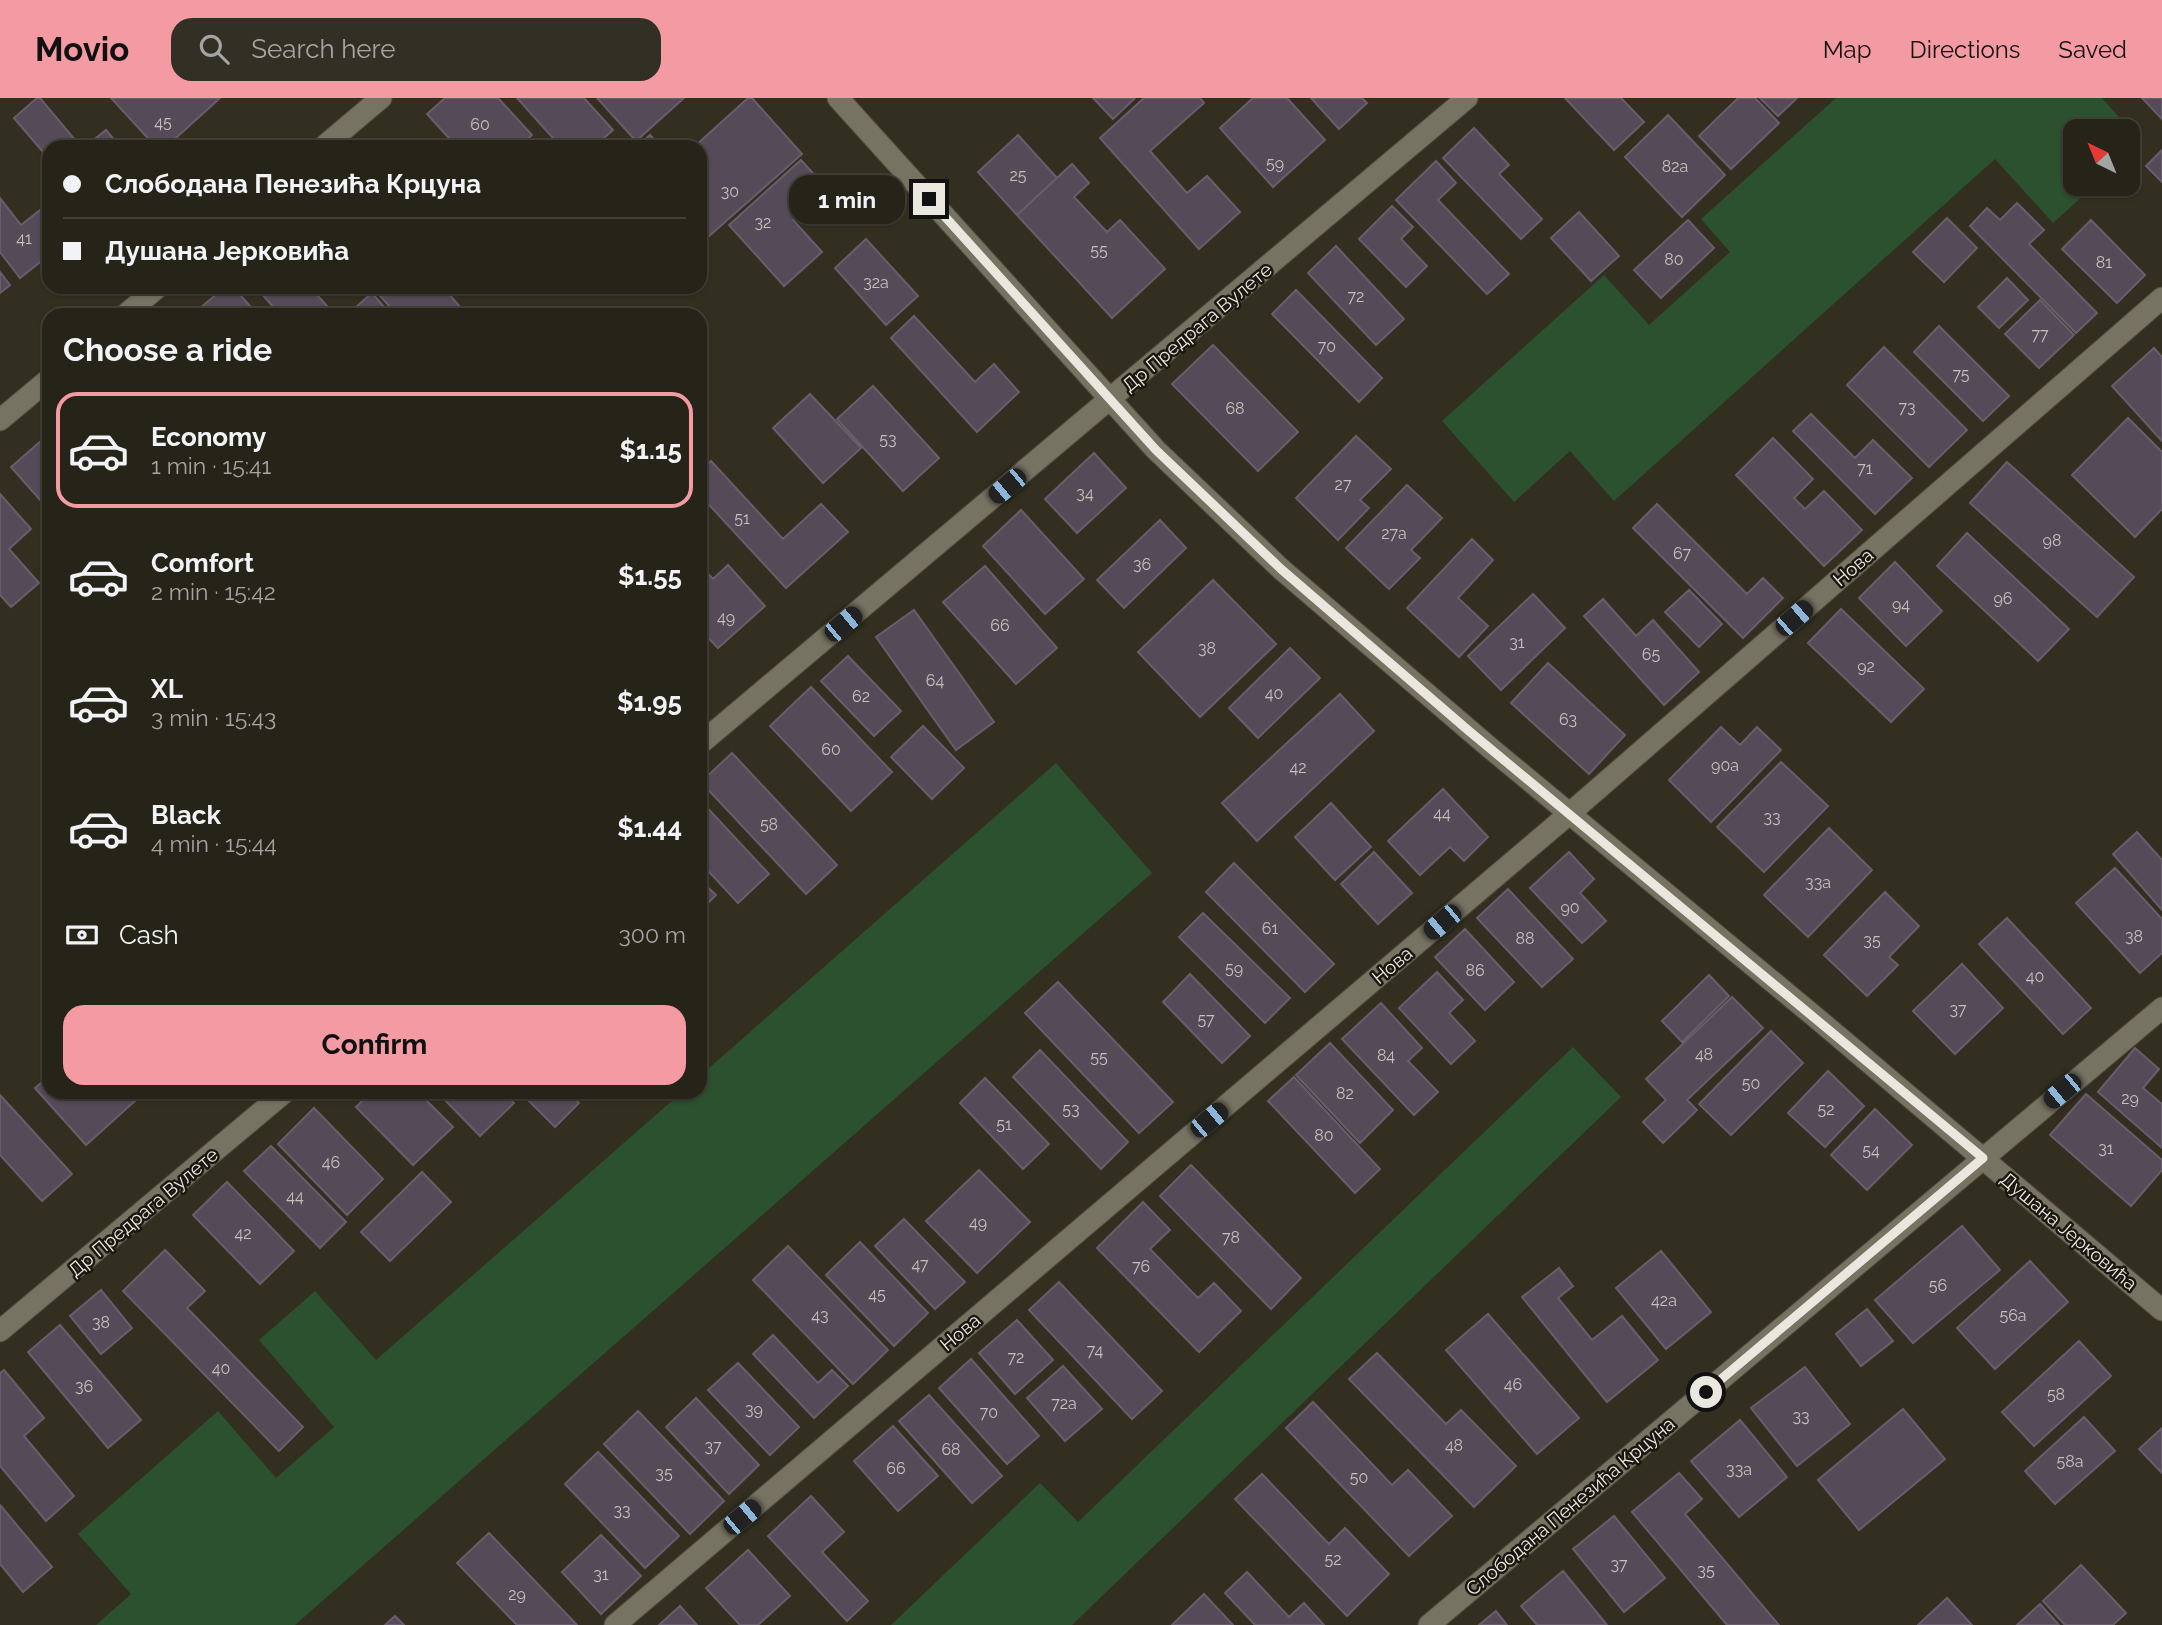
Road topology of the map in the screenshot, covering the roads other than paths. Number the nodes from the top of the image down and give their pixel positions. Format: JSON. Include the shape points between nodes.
{"nodes":[{"id":1,"x":381,"y":98,"type":"edge"},
{"id":2,"x":838,"y":98,"type":"edge"},
{"id":3,"x":1467,"y":98,"type":"edge"},
{"id":4,"x":331,"y":140,"type":"edge"},
{"id":5,"x":150,"y":294,"type":"edge"},
{"id":6,"x":2162,"y":298,"type":"edge"},
{"id":7,"x":133,"y":308,"type":"edge"},
{"id":8,"x":42,"y":385,"type":"edge"},
{"id":9,"x":1110,"y":400,"type":"junction"},
{"id":10,"x":0,"y":420,"type":"edge"},
{"id":11,"x":707,"y":738,"type":"edge"},
{"id":12,"x":1569,"y":814,"type":"junction"},
{"id":13,"x":2162,"y":1008,"type":"edge"},
{"id":14,"x":277,"y":1099,"type":"edge"},
{"id":15,"x":1983,"y":1158,"type":"junction"},
{"id":16,"x":2162,"y":1310,"type":"edge"},
{"id":17,"x":0,"y":1331,"type":"edge"},
{"id":18,"x":615,"y":1625,"type":"edge"},
{"id":19,"x":1429,"y":1625,"type":"edge"}],
"edges":[{"from":1,"to":4,"type":"street"},
{"from":2,"to":9,"type":"street","name":"Душана Јерковића"},
{"from":3,"to":9,"type":"street","name":"Др Предрага Вулете"},
{"from":5,"to":7,"type":"street"},
{"from":6,"to":12,"type":"street","name":"Нова"},
{"from":8,"to":10,"type":"street"},
{"from":9,"to":11,"type":"street","name":"Др Предрага Вулете"},
{"from":9,"to":12,"type":"street","name":"Душана Јерковића","via":[[1281,569]]},
{"from":12,"to":15,"type":"street","name":"Душана Јерковића"},
{"from":12,"to":18,"type":"street","name":"Нова"},
{"from":13,"to":15,"type":"street","name":"Слободана Пенезића Крцуна"},
{"from":14,"to":17,"type":"street","name":"Др Предрага Вулете"},
{"from":15,"to":16,"type":"street","name":"Душана Јерковића"},
{"from":15,"to":19,"type":"street","name":"Слободана Пенезића Крцуна"}]}
